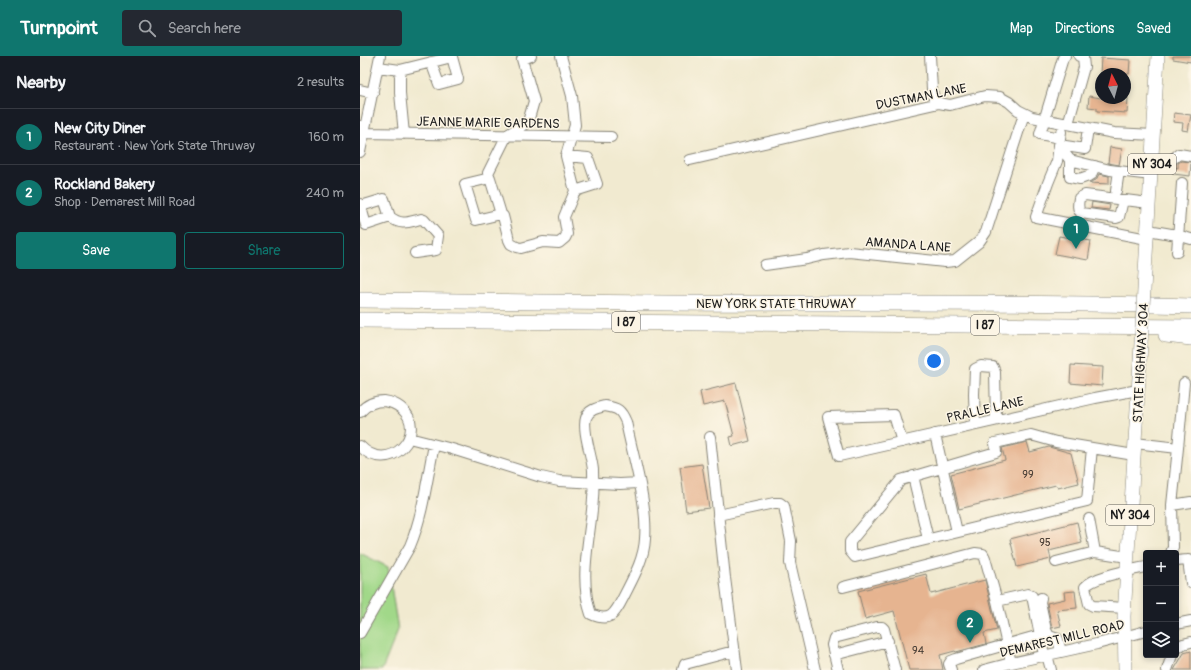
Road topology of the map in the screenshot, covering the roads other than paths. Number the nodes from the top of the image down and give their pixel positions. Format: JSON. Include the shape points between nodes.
{"nodes":[{"id":1,"x":380,"y":56,"type":"edge"},
{"id":2,"x":531,"y":56,"type":"edge"},
{"id":3,"x":561,"y":56,"type":"edge"},
{"id":4,"x":930,"y":56,"type":"edge"},
{"id":5,"x":1065,"y":56,"type":"edge"},
{"id":6,"x":1079,"y":56,"type":"edge"},
{"id":7,"x":1158,"y":56,"type":"edge"},
{"id":8,"x":430,"y":62,"type":"dead end"},
{"id":9,"x":378,"y":66,"type":"junction"},
{"id":10,"x":400,"y":70,"type":"junction"},
{"id":11,"x":360,"y":90,"type":"edge"},
{"id":12,"x":373,"y":93,"type":"junction"},
{"id":13,"x":939,"y":103,"type":"junction"},
{"id":14,"x":1024,"y":114,"type":"junction"},
{"id":15,"x":1044,"y":119,"type":"junction"},
{"id":16,"x":1066,"y":124,"type":"junction"},
{"id":17,"x":1088,"y":128,"type":"junction"},
{"id":18,"x":362,"y":130,"type":"edge"},
{"id":19,"x":404,"y":134,"type":"junction"},
{"id":20,"x":507,"y":135,"type":"junction"},
{"id":21,"x":1154,"y":135,"type":"junction"},
{"id":22,"x":571,"y":136,"type":"junction"},
{"id":23,"x":611,"y":137,"type":"dead end"},
{"id":24,"x":1059,"y":144,"type":"junction"},
{"id":25,"x":360,"y":152,"type":"edge"},
{"id":26,"x":566,"y":156,"type":"junction"},
{"id":27,"x":1191,"y":156,"type":"edge"},
{"id":28,"x":1152,"y":159,"type":"junction"},
{"id":29,"x":690,"y":160,"type":"dead end"},
{"id":30,"x":1070,"y":160,"type":"junction"},
{"id":31,"x":1095,"y":166,"type":"junction"},
{"id":32,"x":1119,"y":171,"type":"junction"},
{"id":33,"x":1151,"y":175,"type":"junction"},
{"id":34,"x":490,"y":178,"type":"junction"},
{"id":35,"x":1182,"y":183,"type":"dead end"},
{"id":36,"x":576,"y":191,"type":"junction"},
{"id":37,"x":1116,"y":191,"type":"dead end"},
{"id":38,"x":1123,"y":200,"type":"dead end"},
{"id":39,"x":1150,"y":203,"type":"junction"},
{"id":40,"x":360,"y":205,"type":"edge"},
{"id":41,"x":501,"y":214,"type":"junction"},
{"id":42,"x":390,"y":217,"type":"junction"},
{"id":43,"x":1148,"y":235,"type":"junction"},
{"id":44,"x":1177,"y":235,"type":"junction"},
{"id":45,"x":1191,"y":239,"type":"edge"},
{"id":46,"x":1177,"y":252,"type":"dead end"},
{"id":47,"x":415,"y":253,"type":"dead end"},
{"id":48,"x":765,"y":265,"type":"dead end"},
{"id":49,"x":1191,"y":296,"type":"edge"},
{"id":50,"x":360,"y":300,"type":"edge"},
{"id":51,"x":1086,"y":303,"type":"junction"},
{"id":52,"x":1191,"y":306,"type":"edge"},
{"id":53,"x":360,"y":320,"type":"edge"},
{"id":54,"x":1077,"y":326,"type":"junction"},
{"id":55,"x":1191,"y":326,"type":"edge"},
{"id":56,"x":1191,"y":338,"type":"edge"},
{"id":57,"x":1184,"y":383,"type":"dead end"},
{"id":58,"x":1138,"y":390,"type":"junction"},
{"id":59,"x":360,"y":412,"type":"edge"},
{"id":60,"x":996,"y":420,"type":"junction"},
{"id":61,"x":975,"y":425,"type":"junction"},
{"id":62,"x":934,"y":434,"type":"junction"},
{"id":63,"x":710,"y":437,"type":"dead end"},
{"id":64,"x":409,"y":438,"type":"junction"},
{"id":65,"x":902,"y":442,"type":"junction"},
{"id":66,"x":434,"y":445,"type":"junction"},
{"id":67,"x":360,"y":446,"type":"edge"},
{"id":68,"x":1092,"y":448,"type":"junction"},
{"id":69,"x":1178,"y":448,"type":"junction"},
{"id":70,"x":1135,"y":449,"type":"junction"},
{"id":71,"x":941,"y":468,"type":"junction"},
{"id":72,"x":913,"y":476,"type":"junction"},
{"id":73,"x":593,"y":483,"type":"junction"},
{"id":74,"x":639,"y":483,"type":"junction"},
{"id":75,"x":1191,"y":502,"type":"edge"},
{"id":76,"x":1172,"y":505,"type":"junction"},
{"id":77,"x":718,"y":515,"type":"junction"},
{"id":78,"x":1089,"y":519,"type":"dead end"},
{"id":79,"x":957,"y":532,"type":"junction"},
{"id":80,"x":928,"y":539,"type":"junction"},
{"id":81,"x":1172,"y":550,"type":"edge"},
{"id":82,"x":1096,"y":552,"type":"junction"},
{"id":83,"x":1128,"y":557,"type":"junction"},
{"id":84,"x":1190,"y":560,"type":"edge"},
{"id":85,"x":1179,"y":561,"type":"edge"},
{"id":86,"x":1056,"y":562,"type":"dead end"},
{"id":87,"x":1143,"y":568,"type":"edge"},
{"id":88,"x":1127,"y":571,"type":"junction"},
{"id":89,"x":1191,"y":583,"type":"edge"},
{"id":90,"x":843,"y":587,"type":"dead end"},
{"id":91,"x":1041,"y":598,"type":"dead end"},
{"id":92,"x":997,"y":601,"type":"junction"},
{"id":93,"x":1125,"y":608,"type":"junction"},
{"id":94,"x":1191,"y":621,"type":"edge"},
{"id":95,"x":1179,"y":623,"type":"edge"},
{"id":96,"x":1143,"y":632,"type":"edge"},
{"id":97,"x":360,"y":633,"type":"edge"},
{"id":98,"x":1040,"y":635,"type":"junction"},
{"id":99,"x":1124,"y":637,"type":"junction"},
{"id":100,"x":888,"y":641,"type":"junction"},
{"id":101,"x":1191,"y":642,"type":"edge"},
{"id":102,"x":1007,"y":644,"type":"junction"},
{"id":103,"x":1179,"y":647,"type":"edge"},
{"id":104,"x":734,"y":651,"type":"junction"},
{"id":105,"x":1061,"y":652,"type":"junction"},
{"id":106,"x":834,"y":655,"type":"junction"},
{"id":107,"x":1046,"y":655,"type":"junction"},
{"id":108,"x":1171,"y":658,"type":"edge"},
{"id":109,"x":1011,"y":662,"type":"junction"},
{"id":110,"x":683,"y":670,"type":"edge"},
{"id":111,"x":737,"y":670,"type":"edge"},
{"id":112,"x":815,"y":670,"type":"edge"},
{"id":113,"x":838,"y":670,"type":"edge"},
{"id":114,"x":895,"y":670,"type":"edge"},
{"id":115,"x":951,"y":670,"type":"edge"},
{"id":116,"x":984,"y":670,"type":"edge"},
{"id":117,"x":1051,"y":670,"type":"edge"},
{"id":118,"x":1125,"y":670,"type":"edge"},
{"id":119,"x":1167,"y":670,"type":"edge"}],
"edges":[{"from":1,"to":9,"type":"street"},
{"from":2,"to":20,"type":"street","via":[[522,59],[534,101],[528,122]]},
{"from":3,"to":22,"type":"street","via":[[572,96],[575,125]]},
{"from":4,"to":13,"type":"street","via":[[932,89],[934,99]]},
{"from":5,"to":15,"type":"street"},
{"from":6,"to":16,"type":"street","via":[[1083,57],[1084,67]]},
{"from":7,"to":21,"type":"main road","name":"STATE HIGHWAY 304","number":"NY 304"},
{"from":8,"to":10,"type":"street"},
{"from":9,"to":10,"type":"street"},
{"from":9,"to":12,"type":"street"},
{"from":10,"to":19,"type":"street"},
{"from":11,"to":12,"type":"street"},
{"from":12,"to":18,"type":"street"},
{"from":13,"to":14,"type":"street","name":"DUSTMAN LANE","via":[[950,105],[985,96],[1000,97]]},
{"from":13,"to":29,"type":"street","name":"DUSTMAN LANE"},
{"from":14,"to":15,"type":"street","name":"DUSTMAN LANE"},
{"from":14,"to":48,"type":"street","name":"AMANDA LANE","via":[[986,232],[979,242],[955,261],[849,252]]},
{"from":15,"to":16,"type":"street","name":"DUSTMAN LANE"},
{"from":15,"to":24,"type":"street","via":[[1040,134]]},
{"from":16,"to":17,"type":"street","name":"DUSTMAN LANE"},
{"from":16,"to":24,"type":"street"},
{"from":17,"to":21,"type":"street","name":"DUSTMAN LANE"},
{"from":17,"to":24,"type":"street","via":[[1085,149]]},
{"from":18,"to":19,"type":"street","name":"JEANNE MARIE GARDENS"},
{"from":18,"to":25,"type":"street"},
{"from":19,"to":20,"type":"street","name":"JEANNE MARIE GARDENS"},
{"from":20,"to":22,"type":"street","name":"JEANNE MARIE GARDENS"},
{"from":20,"to":34,"type":"street","via":[[488,173]]},
{"from":21,"to":28,"type":"main road","name":"STATE HIGHWAY 304","number":"NY 304"},
{"from":22,"to":23,"type":"street","name":"JEANNE MARIE GARDENS"},
{"from":22,"to":26,"type":"street"},
{"from":24,"to":30,"type":"street"},
{"from":24,"to":43,"type":"street","via":[[1057,161],[1036,217]]},
{"from":26,"to":36,"type":"street"},
{"from":26,"to":36,"type":"street","via":[[588,158],[597,184]]},
{"from":27,"to":28,"type":"street","via":[[1179,154],[1170,161]]},
{"from":28,"to":33,"type":"main road","name":"STATE HIGHWAY 304","number":"NY 304"},
{"from":30,"to":31,"type":"street"},
{"from":30,"to":31,"type":"street","via":[[1070,177],[1080,179],[1092,175]]},
{"from":31,"to":32,"type":"street"},
{"from":32,"to":33,"type":"street"},
{"from":32,"to":37,"type":"street"},
{"from":33,"to":39,"type":"main road","name":"STATE HIGHWAY 304","number":"NY 304"},
{"from":34,"to":41,"type":"street"},
{"from":34,"to":41,"type":"street","via":[[466,184],[476,220]]},
{"from":35,"to":44,"type":"street"},
{"from":36,"to":41,"type":"street","via":[[564,217],[567,234],[559,243],[543,242],[521,248],[514,246],[509,240]]},
{"from":38,"to":39,"type":"street"},
{"from":39,"to":43,"type":"main road","name":"STATE HIGHWAY 304","number":"NY 304"},
{"from":40,"to":42,"type":"street","via":[[384,199]]},
{"from":40,"to":42,"type":"street","via":[[366,225]]},
{"from":42,"to":47,"type":"street","via":[[397,222],[405,223],[424,220],[438,236],[436,250]]},
{"from":43,"to":44,"type":"street"},
{"from":43,"to":58,"type":"main road","name":"STATE HIGHWAY 304","number":"NY 304","bridge":true},
{"from":44,"to":45,"type":"street"},
{"from":44,"to":46,"type":"street"},
{"from":49,"to":51,"type":"highway"},
{"from":50,"to":51,"type":"highway","name":"NEW YORK STATE THRUWAY","number":"I 87"},
{"from":51,"to":52,"type":"highway","name":"NEW YORK STATE THRUWAY","number":"I 87"},
{"from":53,"to":54,"type":"highway","name":"NEW YORK STATE THRUWAY","number":"I 87"},
{"from":54,"to":55,"type":"highway","name":"NEW YORK STATE THRUWAY","number":"I 87"},
{"from":54,"to":56,"type":"highway"},
{"from":57,"to":69,"type":"street"},
{"from":58,"to":60,"type":"street","name":"PRALLE LANE"},
{"from":58,"to":70,"type":"main road","name":"STATE HIGHWAY 304","number":"NY 304"},
{"from":59,"to":64,"type":"street","via":[[370,404],[380,401],[397,405],[408,418]]},
{"from":60,"to":61,"type":"street","name":"PRALLE LANE"},
{"from":60,"to":61,"type":"street","via":[[995,372],[993,367],[981,366],[976,369]]},
{"from":61,"to":62,"type":"street","name":"PRALLE LANE"},
{"from":62,"to":65,"type":"street","name":"PRALLE LANE"},
{"from":62,"to":71,"type":"street"},
{"from":63,"to":77,"type":"street"},
{"from":64,"to":66,"type":"street"},
{"from":64,"to":67,"type":"street","via":[[400,451],[383,457],[374,456]]},
{"from":65,"to":65,"type":"street","name":"PRALLE LANE","via":[[839,456],[828,417],[894,415]]},
{"from":66,"to":73,"type":"street","via":[[541,477],[564,482]]},
{"from":66,"to":97,"type":"street","via":[[415,534]]},
{"from":68,"to":70,"type":"street"},
{"from":68,"to":71,"type":"street","via":[[1031,435],[995,444],[996,452]]},
{"from":68,"to":79,"type":"street","via":[[1087,501]]},
{"from":69,"to":70,"type":"street"},
{"from":69,"to":76,"type":"street"},
{"from":70,"to":83,"type":"main road","name":"STATE HIGHWAY 304","number":"NY 304"},
{"from":71,"to":72,"type":"street"},
{"from":71,"to":79,"type":"street"},
{"from":72,"to":80,"type":"street"},
{"from":72,"to":80,"type":"street","via":[[901,480],[850,542],[850,551],[855,556]]},
{"from":73,"to":74,"type":"street"},
{"from":73,"to":74,"type":"street","via":[[586,418],[590,411],[605,406],[622,412]]},
{"from":73,"to":74,"type":"street","via":[[586,556],[587,592],[591,614],[607,618],[615,613],[634,577],[646,539]]},
{"from":75,"to":76,"type":"street"},
{"from":76,"to":81,"type":"street"},
{"from":77,"to":104,"type":"street"},
{"from":77,"to":112,"type":"street","via":[[780,502],[784,506],[791,541],[790,563]]},
{"from":78,"to":82,"type":"street"},
{"from":79,"to":80,"type":"street"},
{"from":82,"to":83,"type":"street"},
{"from":82,"to":86,"type":"street"},
{"from":83,"to":88,"type":"main road","name":"STATE HIGHWAY 304","number":"NY 304"},
{"from":84,"to":85,"type":"street"},
{"from":84,"to":89,"type":"street"},
{"from":87,"to":88,"type":"street"},
{"from":88,"to":93,"type":"main road","name":"STATE HIGHWAY 304","number":"NY 304"},
{"from":88,"to":93,"type":"street","via":[[1106,576],[1085,587],[1089,604]]},
{"from":90,"to":92,"type":"street","via":[[980,553],[985,558]]},
{"from":91,"to":105,"type":"street","via":[[1046,630],[1049,636],[1058,638]]},
{"from":92,"to":98,"type":"street","via":[[1032,596]]},
{"from":92,"to":102,"type":"street"},
{"from":93,"to":99,"type":"main road","name":"STATE HIGHWAY 304","number":"NY 304"},
{"from":94,"to":95,"type":"street"},
{"from":96,"to":99,"type":"street","name":"DEMAREST MILL ROAD"},
{"from":98,"to":102,"type":"street"},
{"from":98,"to":107,"type":"street"},
{"from":99,"to":105,"type":"street","name":"DEMAREST MILL ROAD"},
{"from":99,"to":118,"type":"main road","name":"STATE HIGHWAY 304","number":"NY 304"},
{"from":100,"to":106,"type":"street"},
{"from":100,"to":106,"type":"street","via":[[882,627],[834,638]]},
{"from":100,"to":114,"type":"street"},
{"from":101,"to":103,"type":"street"},
{"from":102,"to":109,"type":"street"},
{"from":102,"to":115,"type":"street","via":[[951,661]]},
{"from":104,"to":110,"type":"street","via":[[685,664]]},
{"from":104,"to":111,"type":"street"},
{"from":105,"to":107,"type":"street","name":"DEMAREST MILL ROAD"},
{"from":106,"to":113,"type":"street"},
{"from":107,"to":109,"type":"street","name":"DEMAREST MILL ROAD"},
{"from":107,"to":117,"type":"street"},
{"from":108,"to":119,"type":"street"},
{"from":109,"to":116,"type":"street","name":"DEMAREST MILL ROAD"}]}
